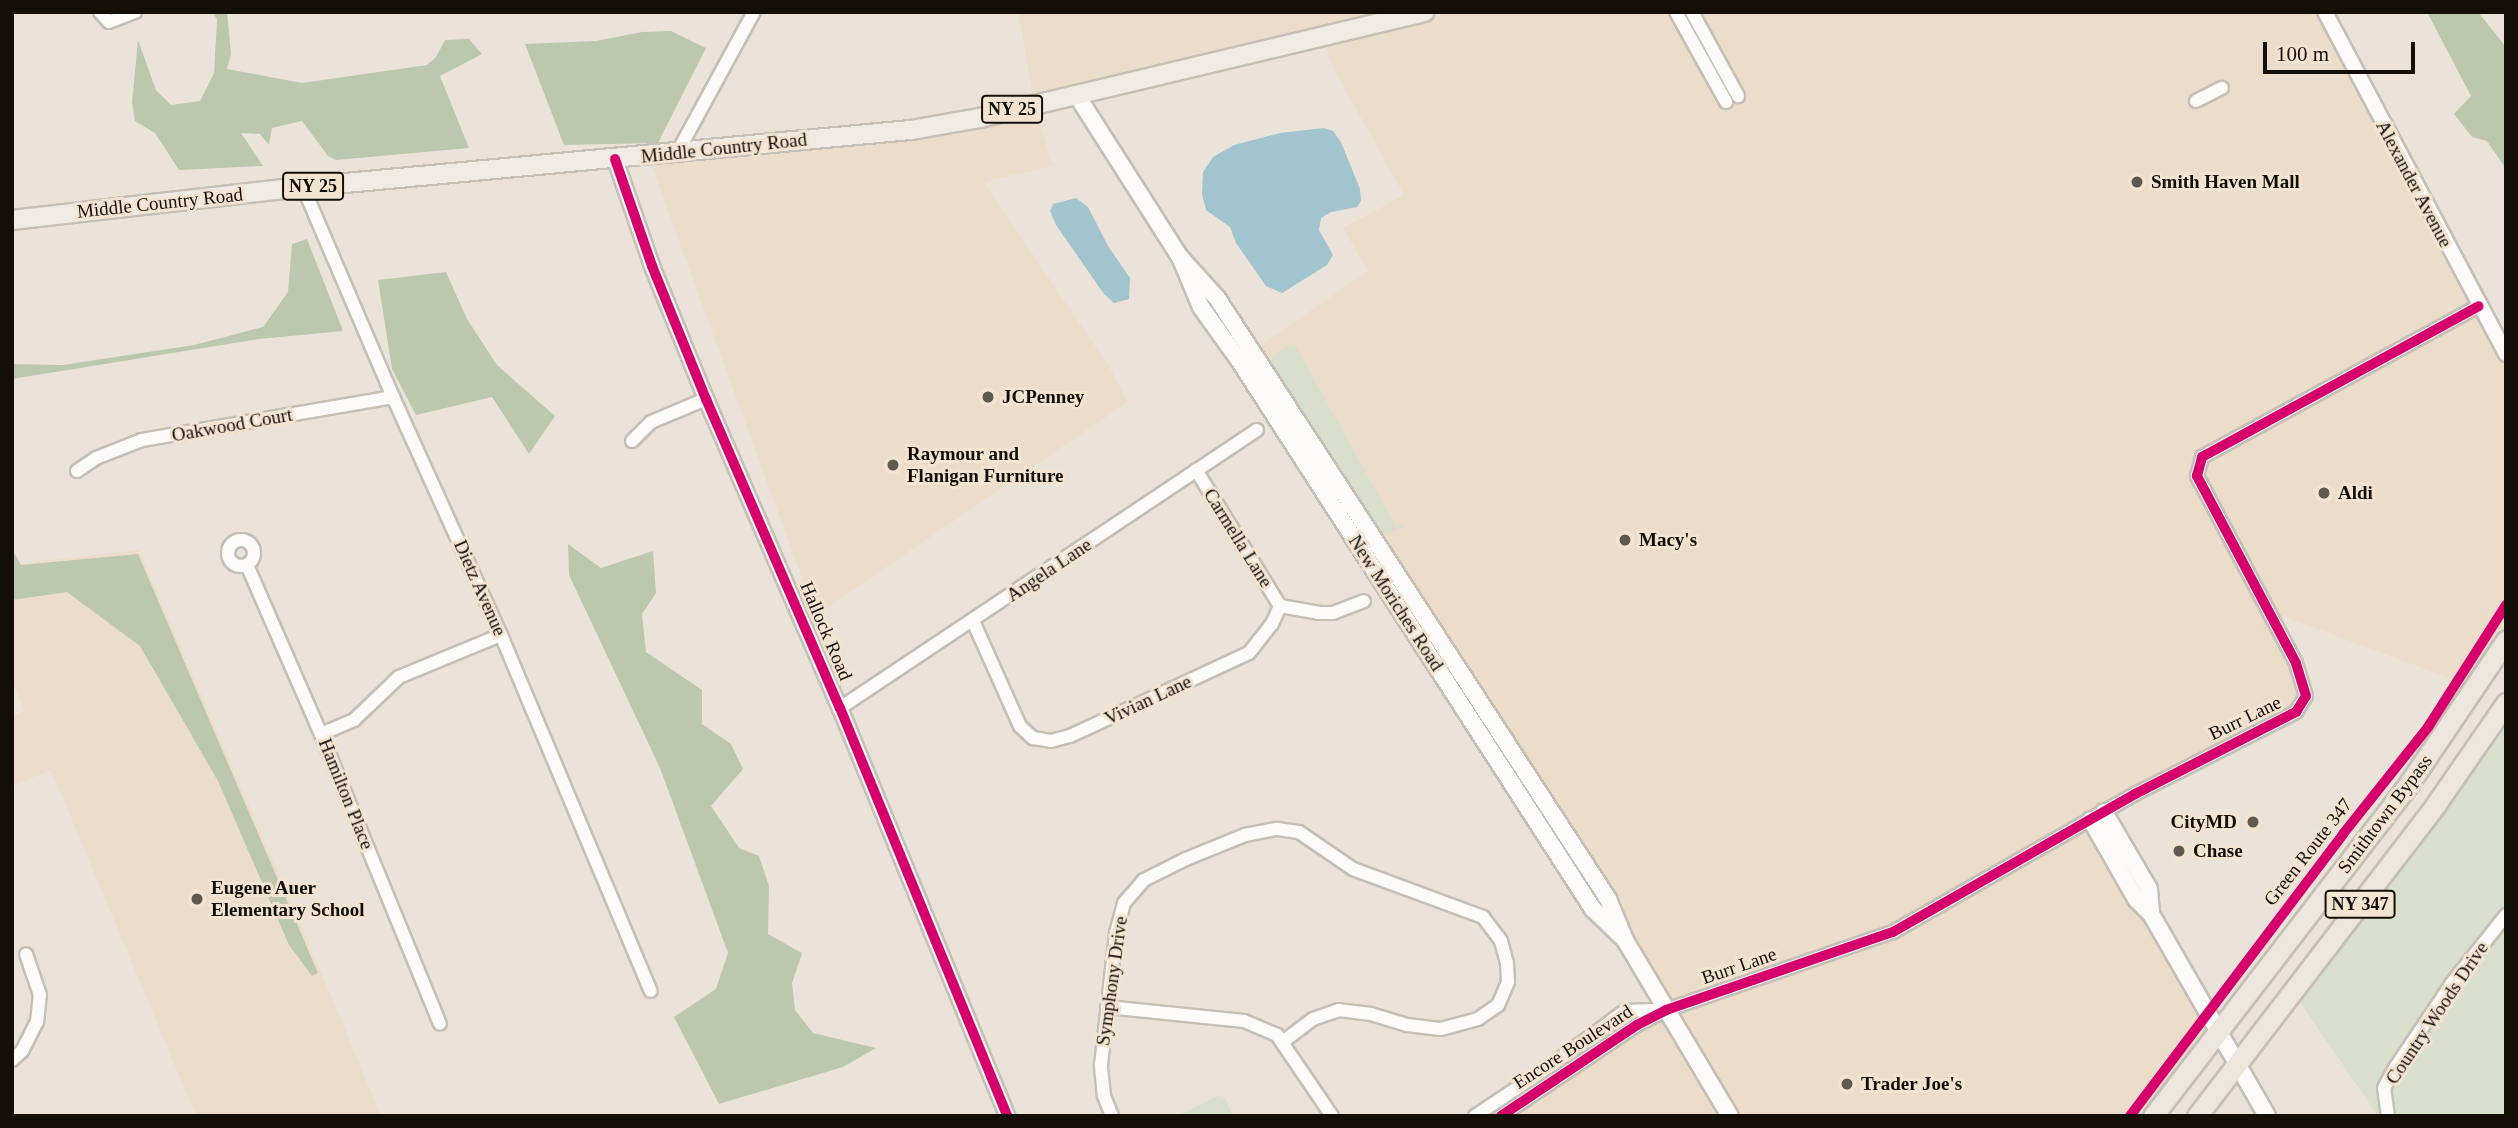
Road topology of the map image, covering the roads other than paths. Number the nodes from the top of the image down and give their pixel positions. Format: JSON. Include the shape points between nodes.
{"nodes":[{"id":1,"x":100,"y":12,"type":"edge"},
{"id":2,"x":135,"y":12,"type":"edge"},
{"id":3,"x":754,"y":12,"type":"edge"},
{"id":4,"x":1425,"y":12,"type":"edge"},
{"id":5,"x":1676,"y":12,"type":"edge"},
{"id":6,"x":1692,"y":12,"type":"edge"},
{"id":7,"x":2325,"y":12,"type":"edge"},
{"id":8,"x":2222,"y":88,"type":"dead end"},
{"id":9,"x":1076,"y":94,"type":"junction"},
{"id":10,"x":2196,"y":101,"type":"dead end"},
{"id":11,"x":677,"y":153,"type":"junction"},
{"id":12,"x":615,"y":159,"type":"junction"},
{"id":13,"x":303,"y":187,"type":"junction"},
{"id":14,"x":12,"y":219,"type":"edge"},
{"id":15,"x":2480,"y":306,"type":"junction"},
{"id":16,"x":2506,"y":354,"type":"edge"},
{"id":17,"x":393,"y":397,"type":"junction"},
{"id":18,"x":706,"y":399,"type":"junction"},
{"id":19,"x":1257,"y":430,"type":"dead end"},
{"id":20,"x":632,"y":441,"type":"dead end"},
{"id":21,"x":1196,"y":470,"type":"junction"},
{"id":22,"x":77,"y":471,"type":"dead end"},
{"id":23,"x":247,"y":565,"type":"dead end"},
{"id":24,"x":1364,"y":601,"type":"dead end"},
{"id":25,"x":1280,"y":606,"type":"junction"},
{"id":26,"x":973,"y":621,"type":"junction"},
{"id":27,"x":501,"y":635,"type":"junction"},
{"id":28,"x":2506,"y":640,"type":"edge"},
{"id":29,"x":2506,"y":703,"type":"edge"},
{"id":30,"x":840,"y":708,"type":"junction"},
{"id":31,"x":321,"y":734,"type":"junction"},
{"id":32,"x":2097,"y":816,"type":"junction"},
{"id":33,"x":2506,"y":915,"type":"edge"},
{"id":34,"x":26,"y":954,"type":"dead end"},
{"id":35,"x":651,"y":991,"type":"dead end"},
{"id":36,"x":1107,"y":1007,"type":"junction"},
{"id":37,"x":1666,"y":1010,"type":"junction"},
{"id":38,"x":440,"y":1024,"type":"dead end"},
{"id":39,"x":2219,"y":1030,"type":"junction"},
{"id":40,"x":1283,"y":1042,"type":"junction"},
{"id":41,"x":12,"y":1060,"type":"edge"},
{"id":42,"x":2238,"y":1062,"type":"junction"},
{"id":43,"x":1007,"y":1116,"type":"edge"},
{"id":44,"x":1112,"y":1116,"type":"edge"},
{"id":45,"x":1332,"y":1116,"type":"edge"},
{"id":46,"x":1475,"y":1116,"type":"edge"},
{"id":47,"x":1501,"y":1116,"type":"edge"},
{"id":48,"x":1730,"y":1116,"type":"edge"},
{"id":49,"x":2153,"y":1116,"type":"edge"},
{"id":50,"x":2197,"y":1116,"type":"edge"},
{"id":51,"x":2267,"y":1116,"type":"edge"},
{"id":52,"x":2388,"y":1116,"type":"edge"}],
"edges":[{"from":1,"to":2,"type":"street","via":[[109,22]]},
{"from":3,"to":11,"type":"street"},
{"from":4,"to":9,"type":"main road","name":"Middle Country Road","number":"NY 25"},
{"from":5,"to":6,"type":"street","via":[[1732,99]]},
{"from":7,"to":15,"type":"street","name":"Alexander Avenue"},
{"from":8,"to":10,"type":"street"},
{"from":9,"to":11,"type":"main road","name":"Middle Country Road","number":"NY 25","via":[[911,130]]},
{"from":9,"to":37,"type":"main road","name":"New Moriches Road","via":[[1180,257],[1217,298],[1608,899],[1625,940]]},
{"from":11,"to":12,"type":"main road","name":"Middle Country Road","number":"NY 25"},
{"from":12,"to":13,"type":"main road","name":"Middle Country Road","number":"NY 25"},
{"from":12,"to":18,"type":"street","name":"Hallock Road"},
{"from":13,"to":14,"type":"main road","name":"Middle Country Road","number":"NY 25"},
{"from":13,"to":17,"type":"street","name":"Dietz Avenue"},
{"from":15,"to":16,"type":"street","name":"Alexander Avenue"},
{"from":15,"to":32,"type":"street","name":"Burr Lane","via":[[2202,457],[2197,476],[2296,663],[2306,696],[2296,712]]},
{"from":17,"to":22,"type":"street","name":"Oakwood Court","via":[[142,440],[96,458]]},
{"from":17,"to":27,"type":"street","name":"Dietz Avenue"},
{"from":18,"to":20,"type":"street","via":[[651,422]]},
{"from":18,"to":30,"type":"street","name":"Hallock Road"},
{"from":19,"to":21,"type":"street","name":"Angela Lane"},
{"from":21,"to":25,"type":"street","name":"Carmella Lane"},
{"from":21,"to":26,"type":"street","name":"Angela Lane"},
{"from":23,"to":31,"type":"street","name":"Hamilton Place"},
{"from":24,"to":25,"type":"street","via":[[1333,613]]},
{"from":25,"to":26,"type":"street","name":"Vivian Lane","via":[[1249,653],[1051,741],[1033,738],[1020,726]]},
{"from":26,"to":30,"type":"street","name":"Angela Lane"},
{"from":27,"to":31,"type":"street","via":[[399,677],[354,720]]},
{"from":27,"to":35,"type":"street","name":"Dietz Avenue"},
{"from":28,"to":39,"type":"highway","name":"Smithtown Bypass","number":"NY 347","via":[[2425,761]]},
{"from":29,"to":42,"type":"highway","name":"Smithtown Bypass","number":"NY 347","via":[[2429,814]]},
{"from":30,"to":43,"type":"street","name":"Hallock Road"},
{"from":31,"to":38,"type":"street","name":"Hamilton Place"},
{"from":32,"to":37,"type":"street","name":"Burr Lane","via":[[1893,932]]},
{"from":32,"to":39,"type":"main road","via":[[2136,899],[2151,914]]},
{"from":33,"to":52,"type":"street","name":"Country Woods Drive","via":[[2397,1065],[2384,1088]]},
{"from":34,"to":41,"type":"street","via":[[40,995],[37,1022]]},
{"from":36,"to":40,"type":"street","via":[[1244,1021]]},
{"from":36,"to":40,"type":"street","name":"Symphony Drive","via":[[1124,903],[1144,880],[1245,835],[1277,829],[1299,832],[1364,873],[1483,917],[1501,941],[1508,982],[1498,1005],[1478,1019],[1440,1029],[1339,1010],[1313,1019]]},
{"from":36,"to":44,"type":"street","name":"Symphony Drive","via":[[1101,1065],[1104,1096]]},
{"from":37,"to":46,"type":"street","name":"Encore Boulevard","via":[[1625,1011]]},
{"from":37,"to":47,"type":"street","name":"Encore Boulevard"},
{"from":37,"to":48,"type":"main road","name":"New Moriches Road"},
{"from":39,"to":42,"type":"main road"},
{"from":39,"to":49,"type":"highway","name":"Smithtown Bypass","number":"NY 347"},
{"from":40,"to":45,"type":"street"},
{"from":42,"to":50,"type":"highway","name":"Smithtown Bypass","number":"NY 347"},
{"from":42,"to":51,"type":"main road"}]}
